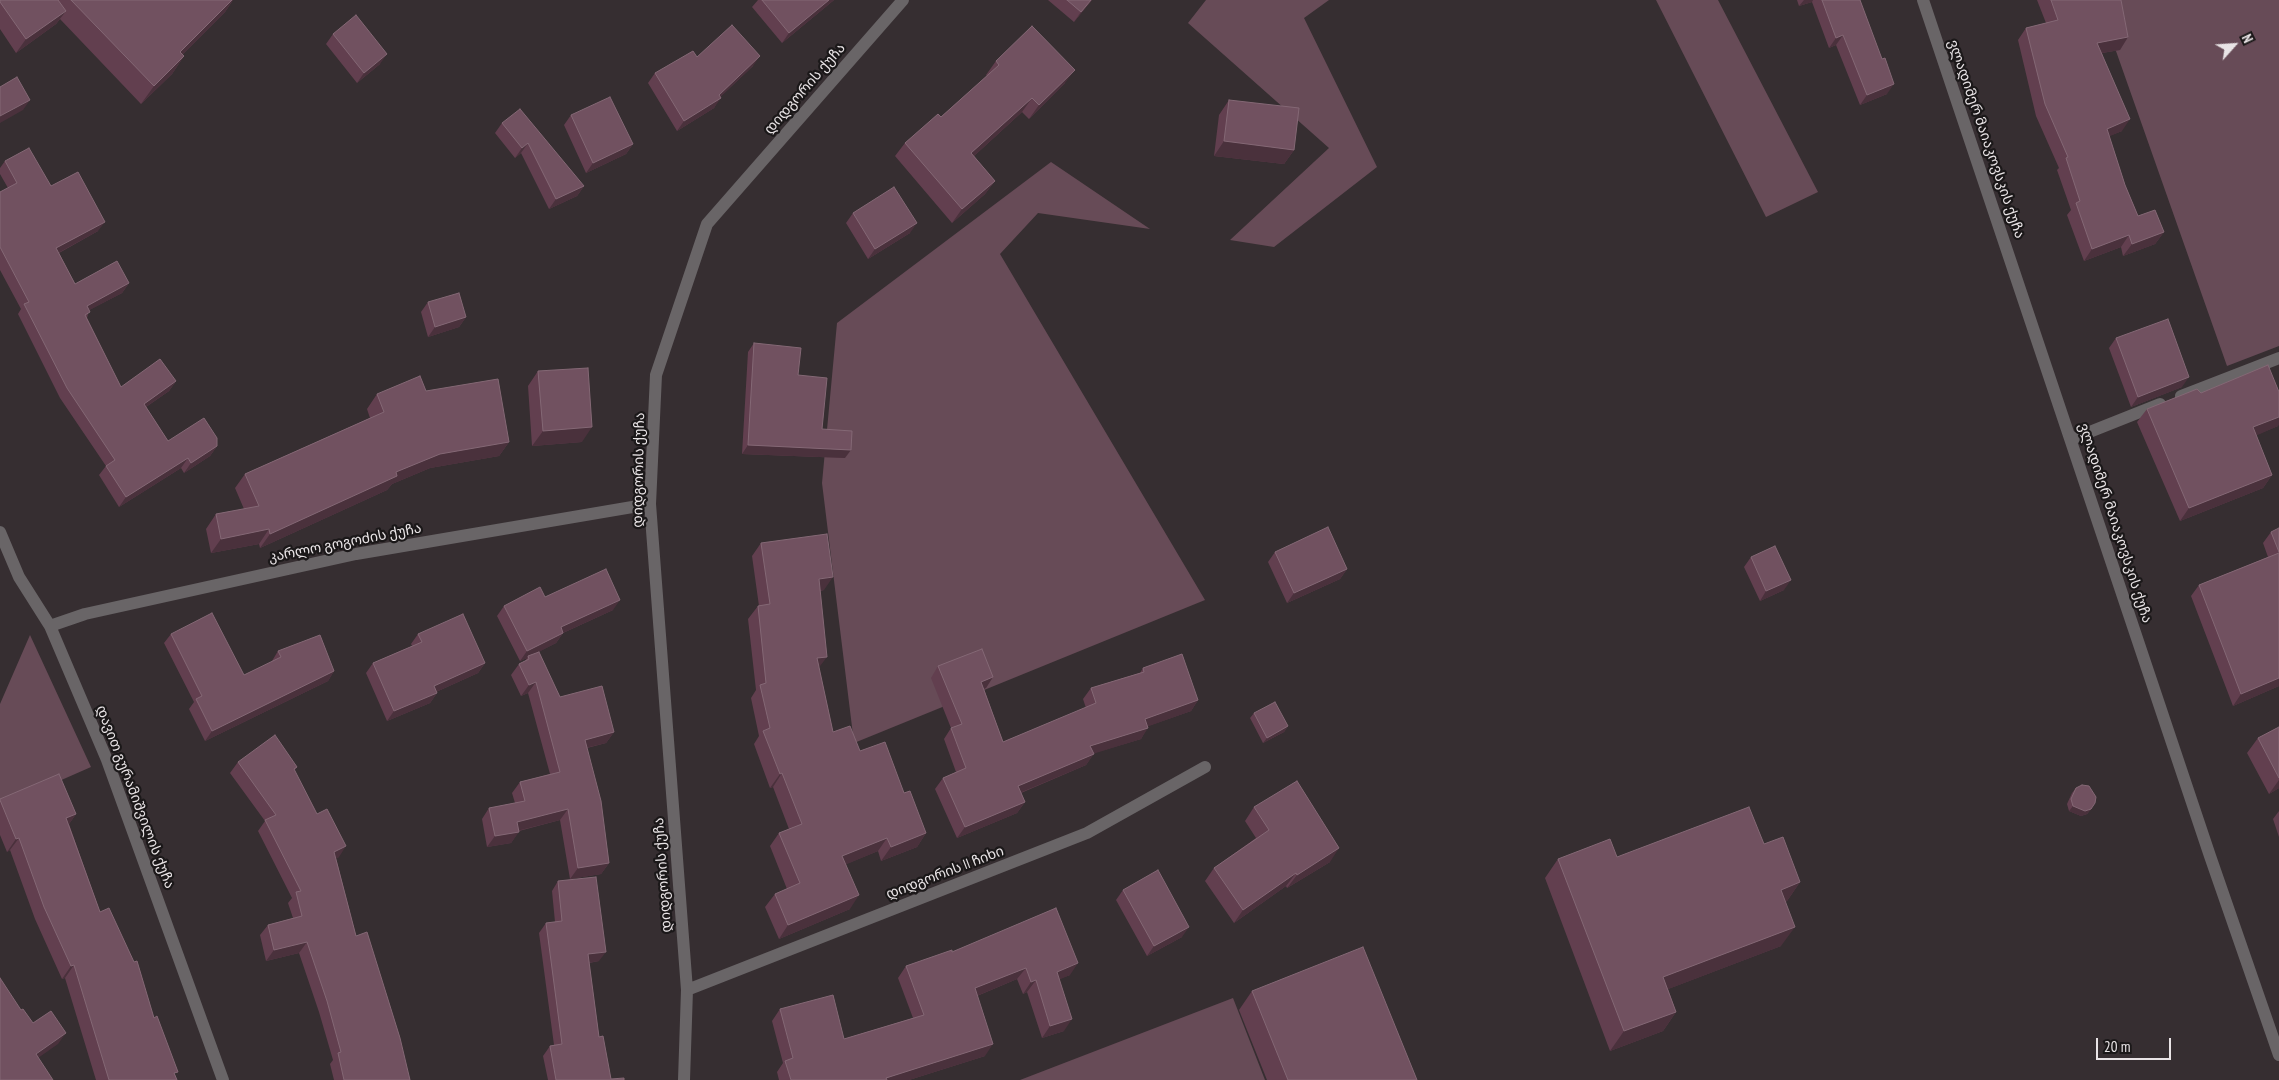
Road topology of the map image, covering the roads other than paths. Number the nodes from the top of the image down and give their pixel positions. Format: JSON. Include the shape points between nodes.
{"nodes":[{"id":1,"x":902,"y":0,"type":"edge"},
{"id":2,"x":1923,"y":0,"type":"edge"},
{"id":3,"x":2279,"y":358,"type":"edge"},
{"id":4,"x":2072,"y":439,"type":"junction"},
{"id":5,"x":650,"y":504,"type":"junction"},
{"id":6,"x":0,"y":532,"type":"edge"},
{"id":7,"x":50,"y":626,"type":"junction"},
{"id":8,"x":1206,"y":767,"type":"dead end"},
{"id":9,"x":687,"y":990,"type":"junction"},
{"id":10,"x":2279,"y":1055,"type":"edge"},
{"id":11,"x":223,"y":1080,"type":"edge"},
{"id":12,"x":684,"y":1080,"type":"edge"}],
"edges":[{"from":1,"to":5,"type":"street","name":"დიდგორის ქუჩა","via":[[707,224],[656,375]]},
{"from":2,"to":4,"type":"street","name":"ვლადიმერ მაიაკოვსკის ქუჩა"},
{"from":3,"to":4,"type":"street"},
{"from":4,"to":10,"type":"street","name":"ვლადიმერ მაიაკოვსკის ქუჩა"},
{"from":5,"to":7,"type":"street","name":"კარლო გოგოძის ქუჩა","via":[[356,554],[85,614]]},
{"from":5,"to":9,"type":"street","name":"დიდგორის ქუჩა"},
{"from":6,"to":7,"type":"street","name":"დავით გურამიშვილის ქუჩა","via":[[19,577]]},
{"from":7,"to":11,"type":"street","name":"დავით გურამიშვილის ქუჩა","via":[[107,760]]},
{"from":8,"to":9,"type":"street","name":"დიდგორის II ჩიხი","via":[[1087,833]]},
{"from":9,"to":12,"type":"street","name":"დიდგორის ქუჩა"}]}
